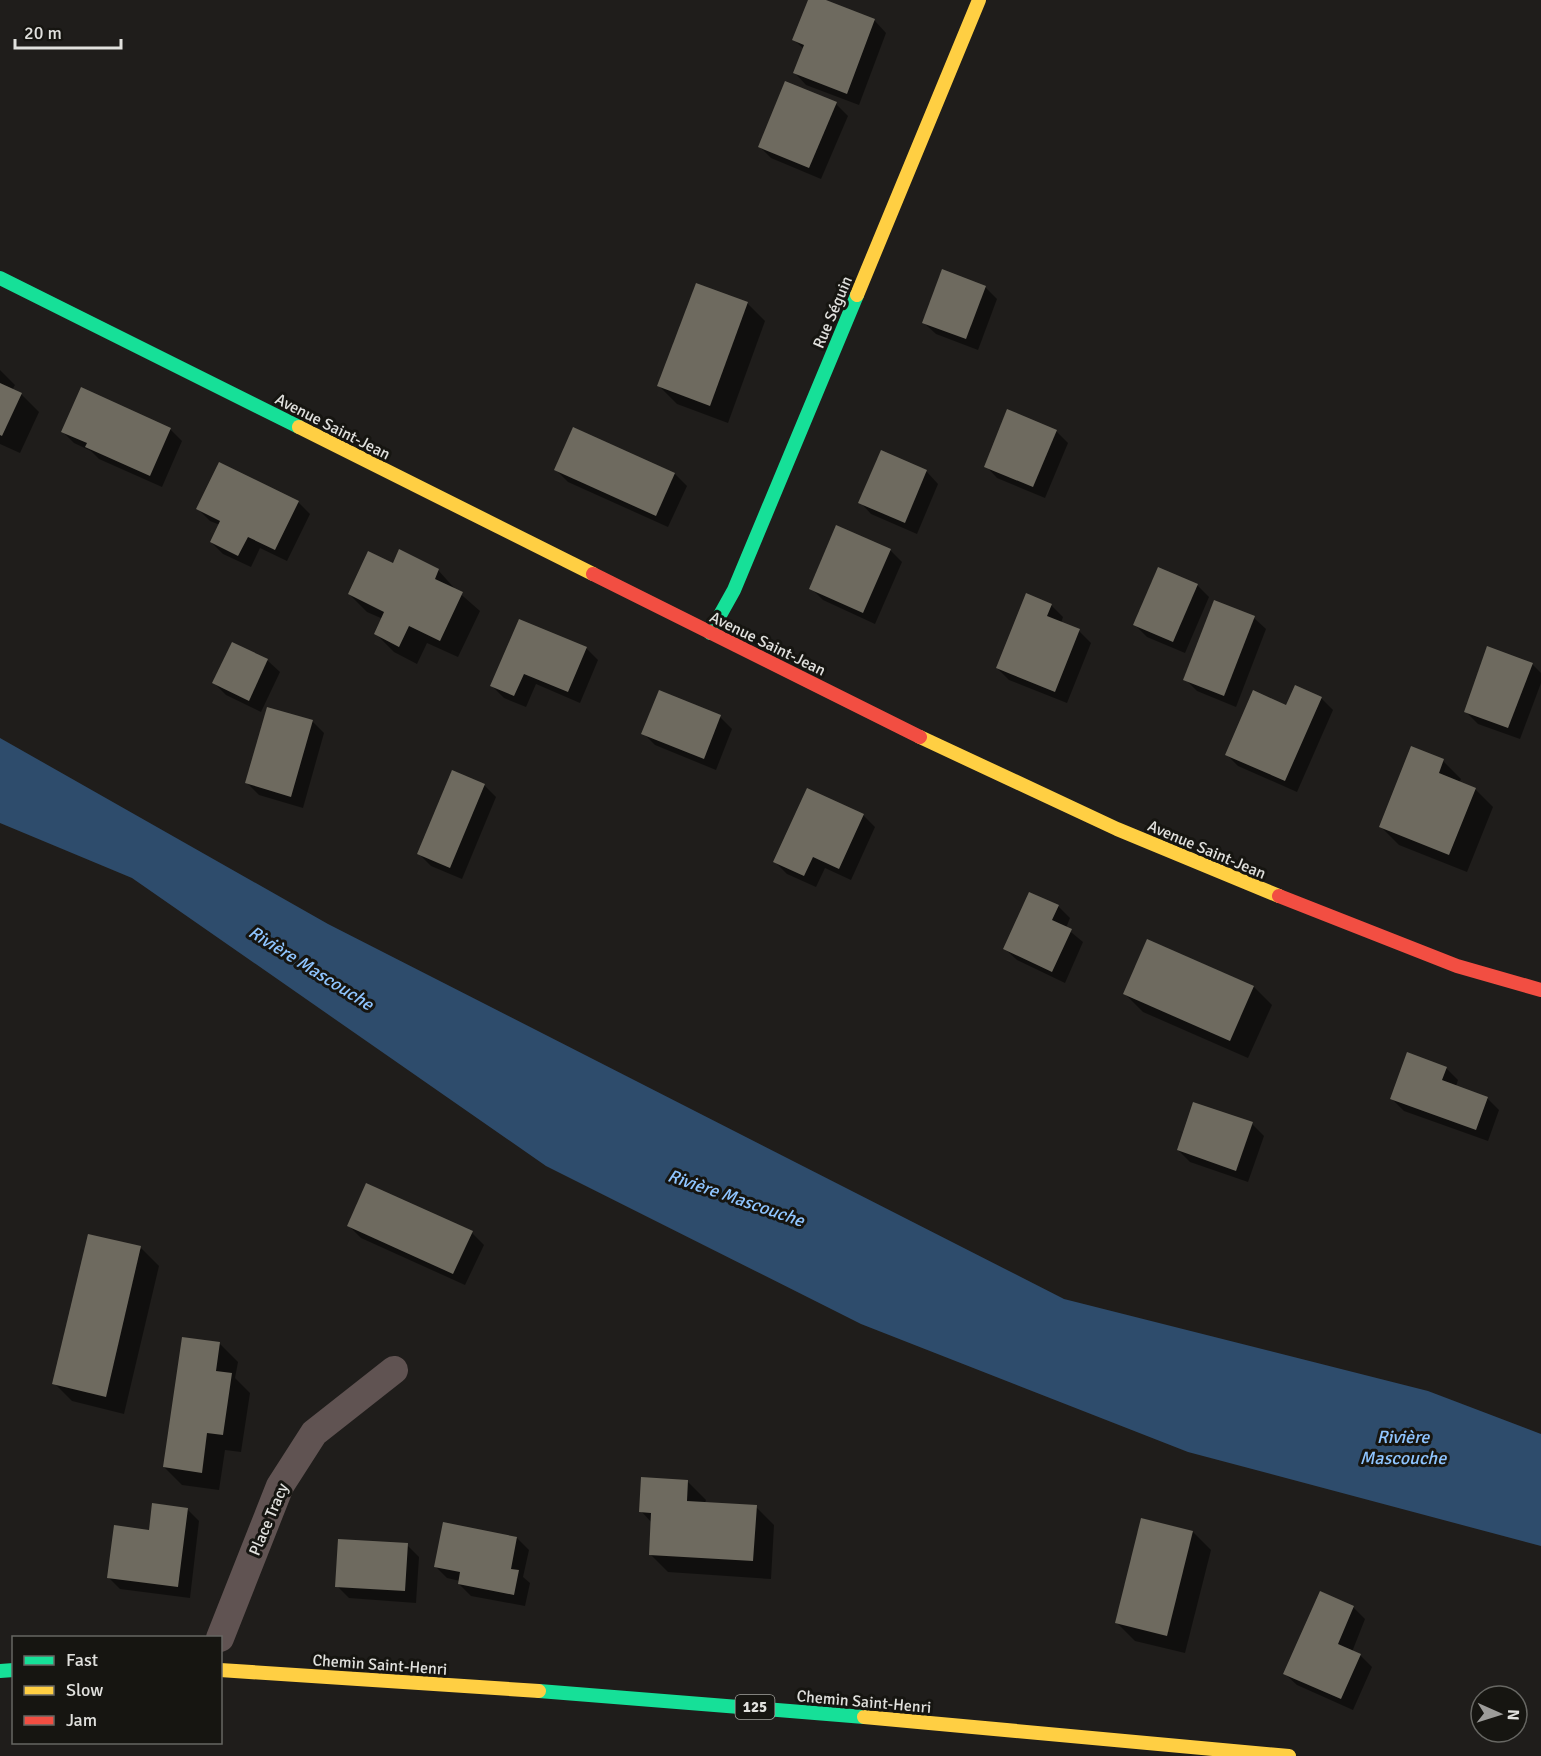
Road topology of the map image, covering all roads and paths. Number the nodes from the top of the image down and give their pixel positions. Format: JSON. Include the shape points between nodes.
{"nodes":[{"id":1,"x":979,"y":0,"type":"edge"},
{"id":2,"x":0,"y":278,"type":"edge"},
{"id":3,"x":710,"y":633,"type":"junction"},
{"id":4,"x":1541,"y":990,"type":"edge"},
{"id":5,"x":394,"y":1370,"type":"dead end"},
{"id":6,"x":221,"y":1636,"type":"edge"},
{"id":7,"x":222,"y":1670,"type":"edge"},
{"id":8,"x":1289,"y":1756,"type":"edge"}],
"edges":[{"from":1,"to":3,"type":"street","name":"Rue Séguin","via":[[734,590]]},
{"from":2,"to":3,"type":"street","name":"Avenue Saint-Jean"},
{"from":3,"to":4,"type":"street","name":"Avenue Saint-Jean","via":[[928,742],[1117,829],[1457,966]]},
{"from":5,"to":6,"type":"street","name":"Place Tracy","via":[[314,1433],[280,1486]]},
{"from":7,"to":8,"type":"street","name":"Chemin Saint-Henri","number":"125","via":[[687,1701]]}]}
